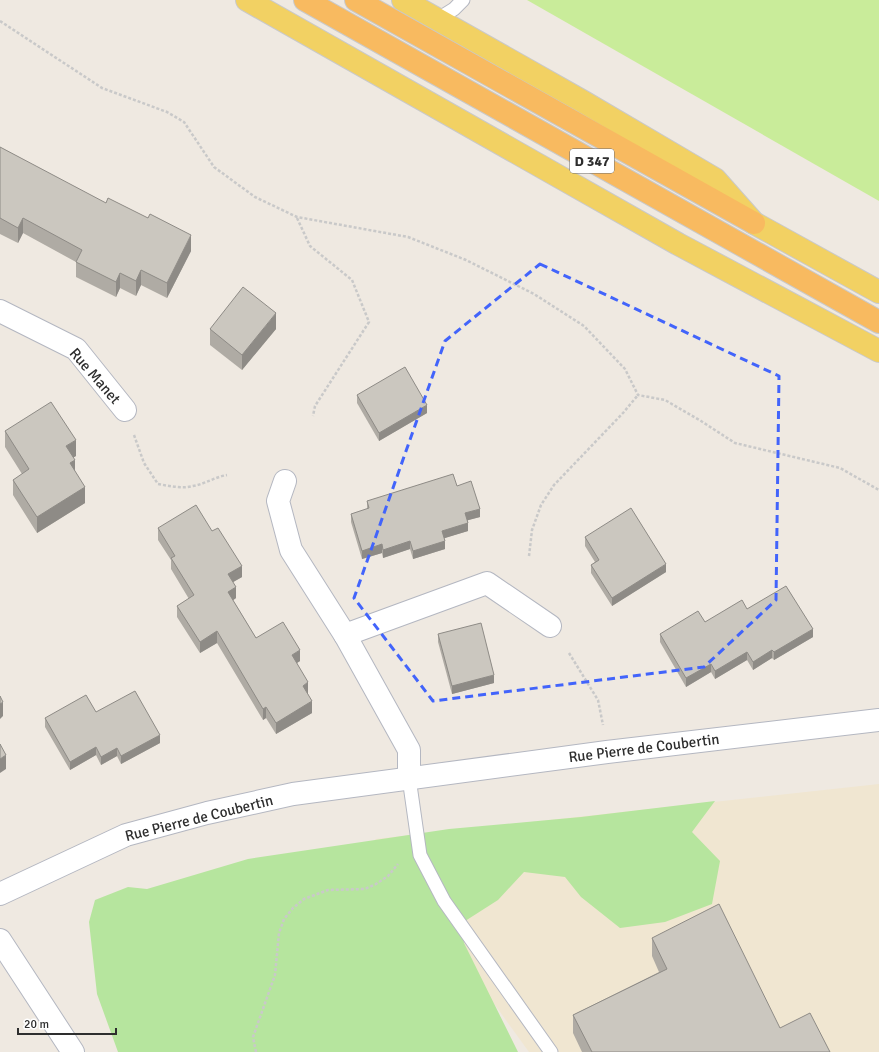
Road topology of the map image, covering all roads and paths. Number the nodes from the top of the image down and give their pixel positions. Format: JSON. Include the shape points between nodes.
{"nodes":[{"id":1,"x":247,"y":0,"type":"edge"},
{"id":2,"x":305,"y":0,"type":"edge"},
{"id":3,"x":356,"y":0,"type":"edge"},
{"id":4,"x":403,"y":0,"type":"edge"},
{"id":5,"x":463,"y":0,"type":"edge"},
{"id":6,"x":438,"y":20,"type":"junction"},
{"id":7,"x":0,"y":21,"type":"edge"},
{"id":8,"x":296,"y":217,"type":"junction"},
{"id":9,"x":754,"y":223,"type":"junction"},
{"id":10,"x":879,"y":292,"type":"edge"},
{"id":11,"x":0,"y":311,"type":"edge"},
{"id":12,"x":879,"y":322,"type":"edge"},
{"id":13,"x":879,"y":350,"type":"edge"},
{"id":14,"x":638,"y":394,"type":"junction"},
{"id":15,"x":125,"y":410,"type":"joint"},
{"id":16,"x":313,"y":416,"type":"dead end"},
{"id":17,"x":227,"y":475,"type":"dead end"},
{"id":18,"x":285,"y":480,"type":"dead end"},
{"id":19,"x":879,"y":490,"type":"edge"},
{"id":20,"x":529,"y":556,"type":"dead end"},
{"id":21,"x":550,"y":626,"type":"dead end"},
{"id":22,"x":345,"y":635,"type":"junction"},
{"id":23,"x":569,"y":652,"type":"dead end"},
{"id":24,"x":879,"y":720,"type":"edge"},
{"id":25,"x":605,"y":731,"type":"dead end"},
{"id":26,"x":409,"y":778,"type":"junction"},
{"id":27,"x":400,"y":858,"type":"dead end"},
{"id":28,"x":0,"y":894,"type":"edge"},
{"id":29,"x":0,"y":940,"type":"edge"},
{"id":30,"x":73,"y":1052,"type":"edge"},
{"id":31,"x":256,"y":1052,"type":"edge"},
{"id":32,"x":551,"y":1052,"type":"edge"}],
"edges":[{"from":1,"to":13,"type":"main road","via":[[678,244]]},
{"from":2,"to":12,"type":"highway","number":"D 347"},
{"from":3,"to":9,"type":"highway","number":"D 347"},
{"from":4,"to":6,"type":"main road"},
{"from":5,"to":6,"type":"lane"},
{"from":6,"to":9,"type":"main road","via":[[715,179]]},
{"from":7,"to":8,"type":"path","via":[[102,88],[167,112],[184,122],[214,167],[255,197]]},
{"from":8,"to":14,"type":"path","via":[[408,238],[466,260],[534,294],[584,326],[625,369]]},
{"from":8,"to":16,"type":"path","via":[[310,246],[352,280],[369,322],[314,406]]},
{"from":9,"to":10,"type":"main road","number":"D 347"},
{"from":11,"to":15,"type":"street","name":"Rue Manet","via":[[76,349]]},
{"from":14,"to":19,"type":"path","via":[[665,400],[735,443],[840,468]]},
{"from":14,"to":20,"type":"path","via":[[554,485],[541,505],[532,530]]},
{"from":15,"to":17,"type":"path","via":[[144,463],[158,484],[174,487],[194,486],[217,476]]},
{"from":18,"to":22,"type":"street","via":[[278,501],[291,550]]},
{"from":21,"to":22,"type":"street","via":[[487,583]]},
{"from":22,"to":26,"type":"street","via":[[409,750]]},
{"from":23,"to":25,"type":"path","via":[[598,700]]},
{"from":24,"to":26,"type":"street","name":"Rue Pierre de Coubertin"},
{"from":26,"to":28,"type":"street","name":"Rue Pierre de Coubertin","via":[[293,794],[207,813],[126,835]]},
{"from":26,"to":32,"type":"lane","via":[[423,861],[444,901]]},
{"from":27,"to":31,"type":"path","via":[[388,876],[376,884],[364,889],[315,893],[304,898],[284,919],[279,933],[275,975],[254,1037]]},
{"from":29,"to":30,"type":"street"}]}
